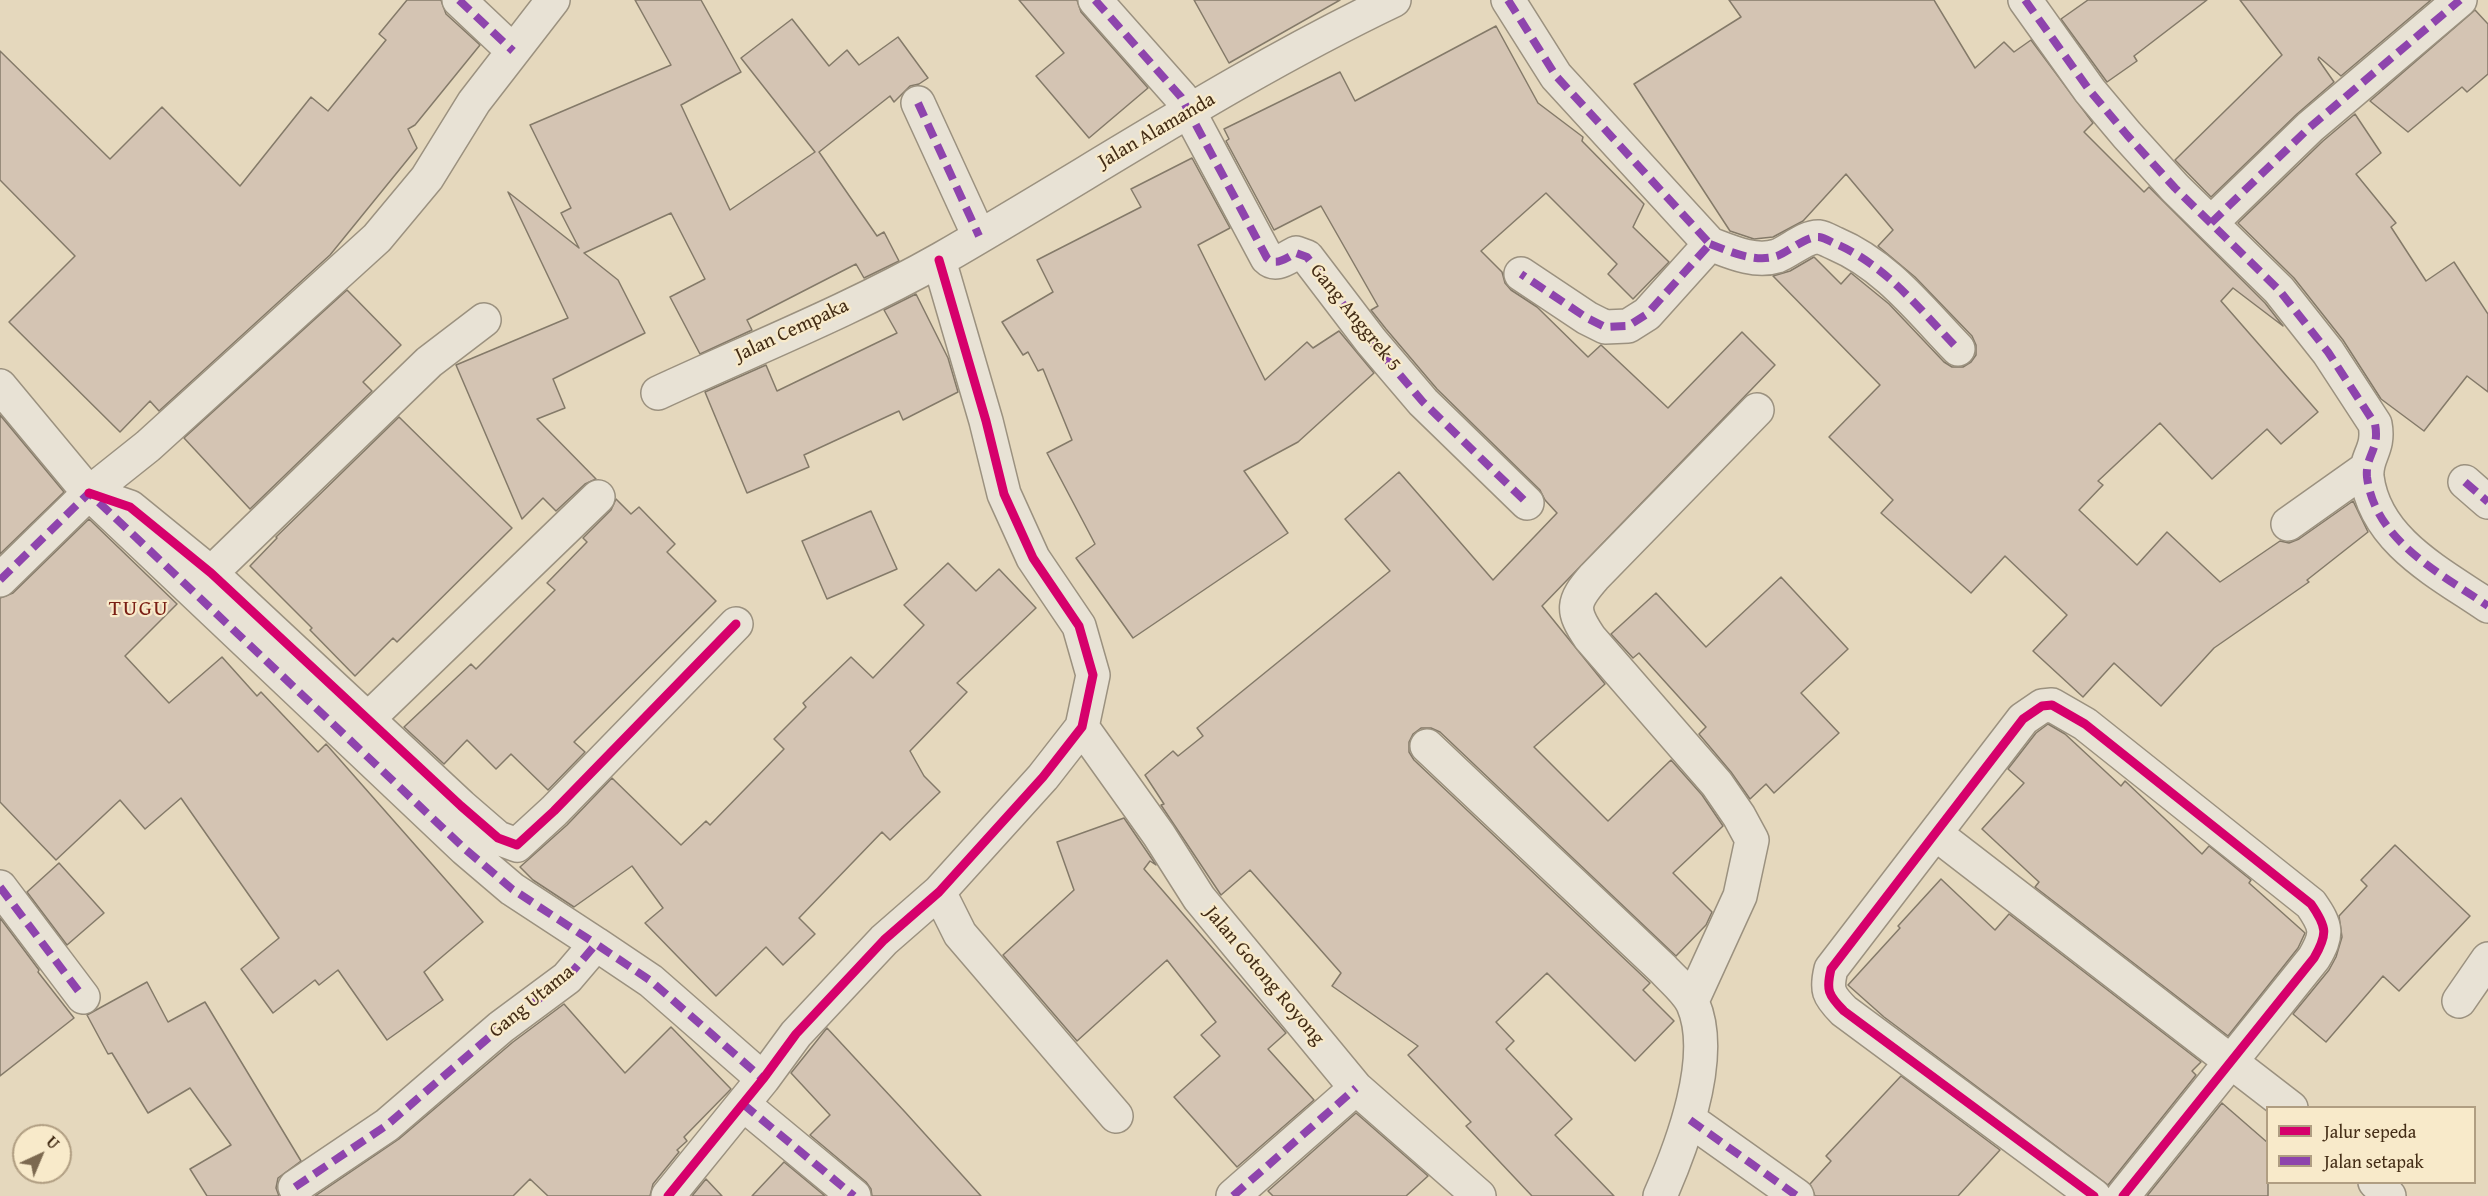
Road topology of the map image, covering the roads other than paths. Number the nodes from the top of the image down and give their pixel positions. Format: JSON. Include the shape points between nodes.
{"nodes":[{"id":1,"x":459,"y":0,"type":"edge"},
{"id":2,"x":553,"y":0,"type":"edge"},
{"id":3,"x":1095,"y":0,"type":"edge"},
{"id":4,"x":1394,"y":0,"type":"edge"},
{"id":5,"x":1508,"y":0,"type":"edge"},
{"id":6,"x":2025,"y":0,"type":"edge"},
{"id":7,"x":2460,"y":0,"type":"edge"},
{"id":8,"x":513,"y":51,"type":"junction"},
{"id":9,"x":918,"y":103,"type":"dead end"},
{"id":10,"x":1190,"y":111,"type":"junction"},
{"id":11,"x":2211,"y":223,"type":"junction"},
{"id":12,"x":979,"y":236,"type":"junction"},
{"id":13,"x":1710,"y":244,"type":"junction"},
{"id":14,"x":931,"y":264,"type":"junction"},
{"id":15,"x":1521,"y":274,"type":"dead end"},
{"id":16,"x":484,"y":320,"type":"dead end"},
{"id":17,"x":1958,"y":349,"type":"dead end"},
{"id":18,"x":0,"y":386,"type":"edge"},
{"id":19,"x":658,"y":393,"type":"dead end"},
{"id":20,"x":1757,"y":410,"type":"dead end"},
{"id":21,"x":2367,"y":468,"type":"junction"},
{"id":22,"x":89,"y":493,"type":"junction"},
{"id":23,"x":598,"y":497,"type":"dead end"},
{"id":24,"x":1527,"y":503,"type":"dead end"},
{"id":25,"x":2288,"y":524,"type":"dead end"},
{"id":26,"x":211,"y":573,"type":"junction"},
{"id":27,"x":0,"y":580,"type":"edge"},
{"id":28,"x":2488,"y":606,"type":"edge"},
{"id":29,"x":736,"y":624,"type":"dead end"},
{"id":30,"x":369,"y":718,"type":"junction"},
{"id":31,"x":1082,"y":727,"type":"junction"},
{"id":32,"x":1427,"y":746,"type":"dead end"},
{"id":33,"x":1936,"y":834,"type":"junction"},
{"id":34,"x":0,"y":887,"type":"edge"},
{"id":35,"x":939,"y":892,"type":"junction"},
{"id":36,"x":596,"y":945,"type":"junction"},
{"id":37,"x":2488,"y":959,"type":"edge"},
{"id":38,"x":83,"y":997,"type":"dead end"},
{"id":39,"x":1692,"y":1001,"type":"junction"},
{"id":40,"x":2459,"y":1001,"type":"dead end"},
{"id":41,"x":2231,"y":1063,"type":"junction"},
{"id":42,"x":763,"y":1079,"type":"junction"},
{"id":43,"x":1356,"y":1088,"type":"junction"},
{"id":44,"x":743,"y":1104,"type":"junction"},
{"id":45,"x":2289,"y":1106,"type":"edge"},
{"id":46,"x":1116,"y":1116,"type":"dead end"},
{"id":47,"x":1690,"y":1120,"type":"junction"},
{"id":48,"x":2377,"y":1184,"type":"edge"},
{"id":49,"x":295,"y":1187,"type":"dead end"},
{"id":50,"x":668,"y":1196,"type":"edge"},
{"id":51,"x":854,"y":1196,"type":"edge"},
{"id":52,"x":1233,"y":1196,"type":"edge"},
{"id":53,"x":1479,"y":1196,"type":"edge"},
{"id":54,"x":1660,"y":1196,"type":"edge"},
{"id":55,"x":1797,"y":1196,"type":"edge"},
{"id":56,"x":2094,"y":1196,"type":"edge"},
{"id":57,"x":2123,"y":1196,"type":"edge"},
{"id":58,"x":2389,"y":1196,"type":"edge"}],
"edges":[{"from":1,"to":8,"type":"street"},
{"from":2,"to":8,"type":"street"},
{"from":3,"to":10,"type":"street"},
{"from":4,"to":10,"type":"street","name":"Jalan Alamanda"},
{"from":5,"to":13,"type":"street","via":[[1556,76]]},
{"from":6,"to":11,"type":"street","via":[[2090,91]]},
{"from":7,"to":11,"type":"street","via":[[2310,127]]},
{"from":8,"to":22,"type":"street","via":[[474,102],[427,178],[377,238],[148,446]]},
{"from":9,"to":12,"type":"street"},
{"from":10,"to":12,"type":"street","name":"Jalan Alamanda"},
{"from":10,"to":24,"type":"street","name":"Gang Anggrek 5","via":[[1267,258],[1277,262],[1296,253],[1306,257],[1423,402]]},
{"from":11,"to":21,"type":"street","via":[[2279,290],[2328,352],[2376,424],[2378,437]]},
{"from":12,"to":14,"type":"street","name":"Jalan Alamanda"},
{"from":13,"to":15,"type":"street","via":[[1647,314],[1628,326],[1605,327]]},
{"from":13,"to":17,"type":"street","via":[[1744,256],[1764,258],[1820,237],[1872,264]]},
{"from":14,"to":19,"type":"street","name":"Jalan Cempaka","via":[[820,320]]},
{"from":14,"to":31,"type":"street","via":[[986,421],[1004,494],[1033,558],[1078,626],[1093,675]]},
{"from":16,"to":26,"type":"street","via":[[429,362]]},
{"from":18,"to":22,"type":"street"},
{"from":20,"to":39,"type":"street","via":[[1594,577],[1575,605],[1578,621],[1590,638],[1717,784],[1752,840],[1740,896]]},
{"from":21,"to":25,"type":"street"},
{"from":21,"to":28,"type":"street","via":[[2373,501],[2406,549]]},
{"from":22,"to":26,"type":"street","via":[[130,507]]},
{"from":22,"to":27,"type":"street"},
{"from":22,"to":36,"type":"street","via":[[465,849],[512,889]]},
{"from":23,"to":30,"type":"street"},
{"from":26,"to":30,"type":"street"},
{"from":29,"to":30,"type":"street","via":[[517,845],[498,838],[460,806]]},
{"from":31,"to":35,"type":"street","via":[[1043,777]]},
{"from":31,"to":43,"type":"street","name":"Jalan Gotong Royong","via":[[1199,898]]},
{"from":32,"to":39,"type":"street"},
{"from":33,"to":41,"type":"street"},
{"from":33,"to":41,"type":"street","via":[[2023,719],[2042,706],[2052,705],[2085,724],[2311,904],[2324,922],[2324,942],[2314,958]]},
{"from":33,"to":56,"type":"street","via":[[1831,969],[1827,985],[1831,998]]},
{"from":34,"to":38,"type":"street"},
{"from":35,"to":42,"type":"street","via":[[841,983]]},
{"from":35,"to":46,"type":"street","via":[[960,934]]},
{"from":36,"to":42,"type":"street","via":[[651,981]]},
{"from":36,"to":49,"type":"street","name":"Gang Utama","via":[[567,978],[501,1027],[387,1125]]},
{"from":37,"to":40,"type":"street"},
{"from":39,"to":47,"type":"street","via":[[1701,1027]]},
{"from":41,"to":45,"type":"street"},
{"from":41,"to":57,"type":"street"},
{"from":42,"to":44,"type":"street"},
{"from":43,"to":52,"type":"street"},
{"from":43,"to":53,"type":"street","name":"Jalan Gotong Royong"},
{"from":44,"to":50,"type":"street"},
{"from":44,"to":51,"type":"street"},
{"from":47,"to":54,"type":"street"},
{"from":47,"to":55,"type":"street"},
{"from":48,"to":58,"type":"street"}]}
